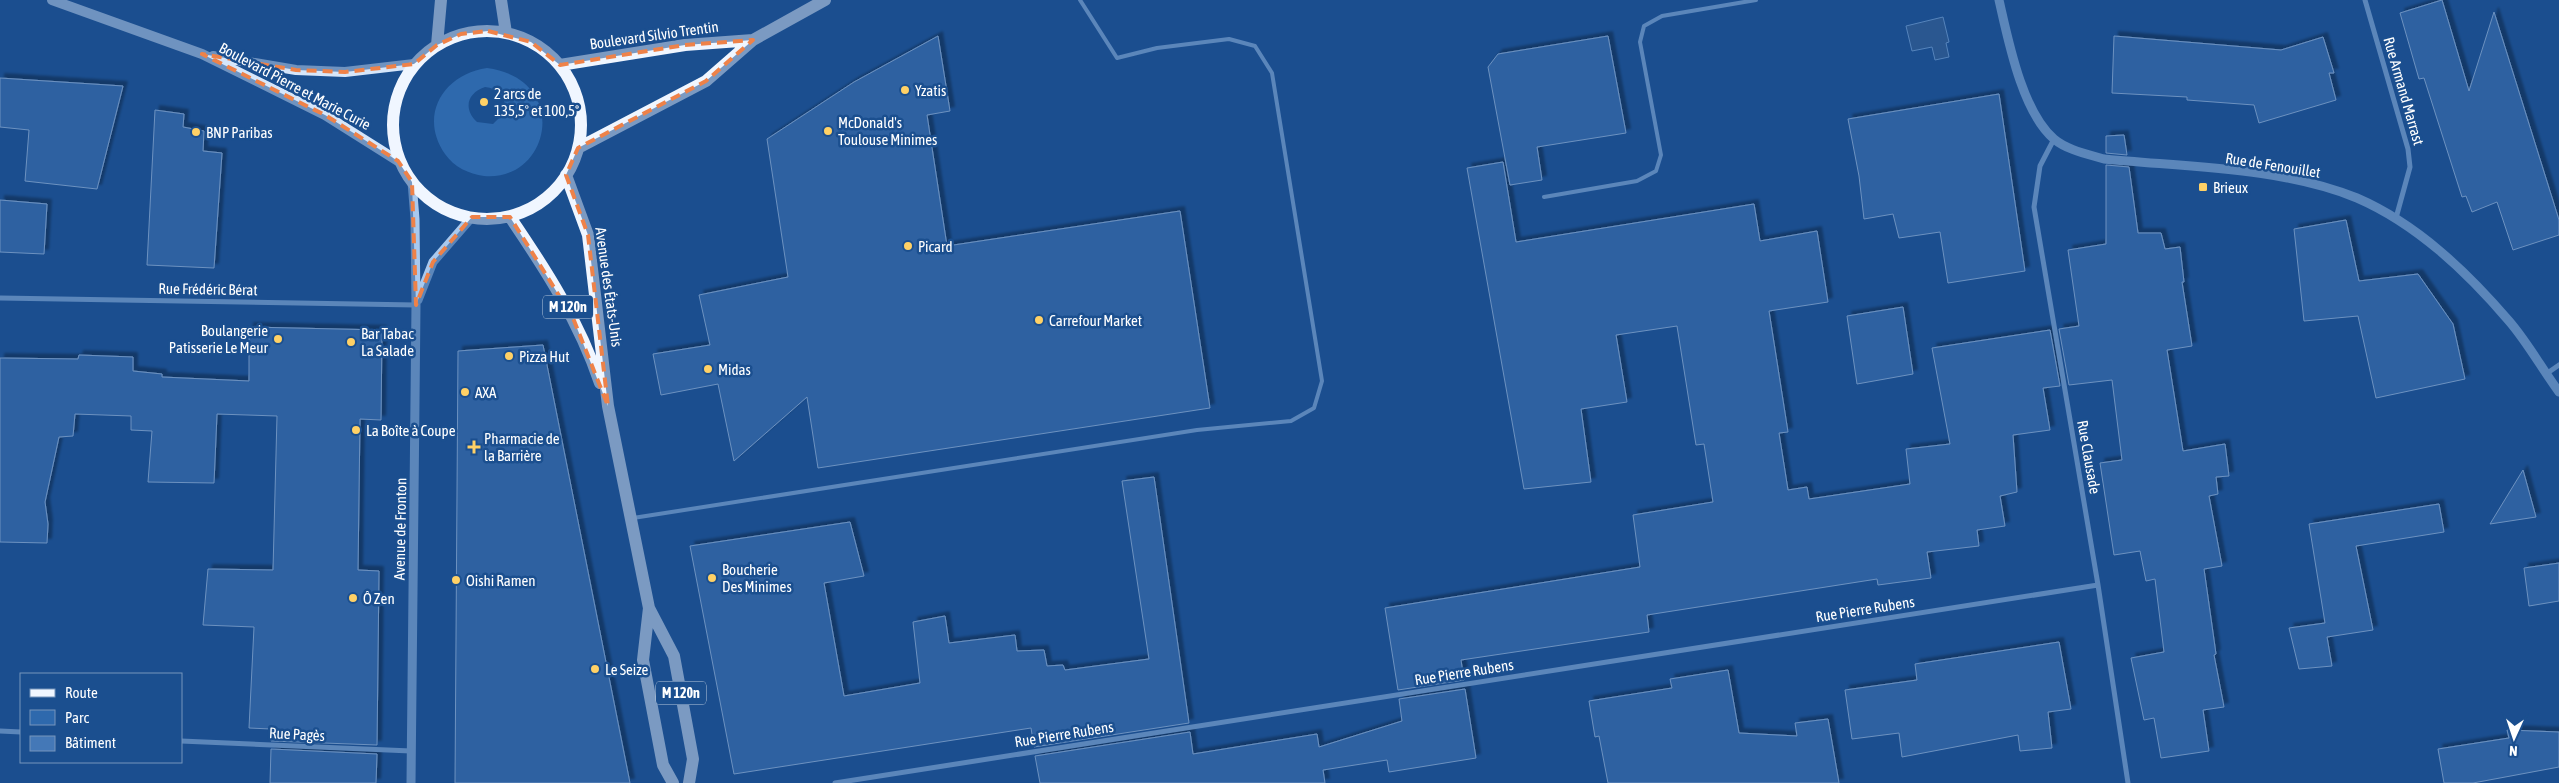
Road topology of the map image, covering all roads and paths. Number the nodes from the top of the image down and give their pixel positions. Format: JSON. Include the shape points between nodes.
{"nodes":[{"id":1,"x":52,"y":0,"type":"edge"},
{"id":2,"x":441,"y":0,"type":"edge"},
{"id":3,"x":501,"y":0,"type":"edge"},
{"id":4,"x":825,"y":0,"type":"edge"},
{"id":5,"x":1080,"y":0,"type":"edge"},
{"id":6,"x":1756,"y":0,"type":"edge"},
{"id":7,"x":1999,"y":0,"type":"edge"},
{"id":8,"x":2364,"y":0,"type":"edge"},
{"id":9,"x":506,"y":34,"type":"junction"},
{"id":10,"x":753,"y":40,"type":"junction"},
{"id":11,"x":437,"y":45,"type":"junction"},
{"id":12,"x":202,"y":54,"type":"junction"},
{"id":13,"x":414,"y":64,"type":"junction"},
{"id":14,"x":560,"y":65,"type":"junction"},
{"id":15,"x":2054,"y":139,"type":"junction"},
{"id":16,"x":578,"y":148,"type":"junction"},
{"id":17,"x":398,"y":161,"type":"junction"},
{"id":18,"x":566,"y":175,"type":"junction"},
{"id":19,"x":412,"y":182,"type":"junction"},
{"id":20,"x":1544,"y":197,"type":"dead end"},
{"id":21,"x":510,"y":216,"type":"junction"},
{"id":22,"x":472,"y":217,"type":"junction"},
{"id":23,"x":2396,"y":218,"type":"junction"},
{"id":24,"x":0,"y":298,"type":"edge"},
{"id":25,"x":416,"y":305,"type":"junction"},
{"id":26,"x":2559,"y":365,"type":"edge"},
{"id":27,"x":2546,"y":374,"type":"junction"},
{"id":28,"x":2559,"y":392,"type":"edge"},
{"id":29,"x":608,"y":406,"type":"junction"},
{"id":30,"x":630,"y":518,"type":"junction"},
{"id":31,"x":2098,"y":585,"type":"junction"},
{"id":32,"x":649,"y":608,"type":"junction"},
{"id":33,"x":0,"y":731,"type":"edge"},
{"id":34,"x":20,"y":732,"type":"edge"},
{"id":35,"x":182,"y":741,"type":"edge"},
{"id":36,"x":411,"y":751,"type":"junction"},
{"id":37,"x":411,"y":783,"type":"edge"},
{"id":38,"x":673,"y":783,"type":"edge"},
{"id":39,"x":689,"y":783,"type":"edge"},
{"id":40,"x":834,"y":783,"type":"edge"},
{"id":41,"x":2128,"y":783,"type":"edge"}],
"edges":[{"from":1,"to":12,"type":"main road","name":"Boulevard Pierre et Marie Curie"},
{"from":2,"to":11,"type":"main road"},
{"from":3,"to":9,"type":"main road"},
{"from":4,"to":10,"type":"main road","name":"Boulevard Silvio Trentin"},
{"from":5,"to":30,"type":"lane","via":[[1117,58],[1156,48],[1229,39],[1255,46],[1272,73],[1322,381],[1314,408],[1291,421],[1197,430]]},
{"from":6,"to":20,"type":"lane","via":[[1662,16],[1644,26],[1640,42],[1662,155],[1656,171],[1637,181]]},
{"from":7,"to":15,"type":"street","name":"Rue de Fenouillet","via":[[2015,65],[2034,111]]},
{"from":8,"to":23,"type":"street","name":"Rue Armand Marrast","via":[[2408,149],[2410,167]]},
{"from":9,"to":11,"type":"main road","via":[[488,31],[461,34]]},
{"from":9,"to":14,"type":"main road","via":[[531,42]]},
{"from":10,"to":14,"type":"main road","name":"Boulevard Silvio Trentin","via":[[685,45]]},
{"from":10,"to":16,"type":"main road","name":"Boulevard Silvio Trentin","via":[[706,80]]},
{"from":11,"to":13,"type":"main road"},
{"from":12,"to":13,"type":"main road","name":"Boulevard Pierre et Marie Curie","via":[[296,70],[345,72]]},
{"from":12,"to":17,"type":"main road","name":"Boulevard Pierre et Marie Curie","via":[[325,115]]},
{"from":13,"to":17,"type":"main road","via":[[401,87],[393,113]]},
{"from":14,"to":16,"type":"main road","via":[[572,85],[579,107],[581,130]]},
{"from":15,"to":23,"type":"street","name":"Rue de Fenouillet","via":[[2104,159],[2244,172],[2319,185]]},
{"from":15,"to":31,"type":"street","name":"Rue Clausade","via":[[2040,166],[2034,207]]},
{"from":16,"to":18,"type":"main road"},
{"from":17,"to":19,"type":"main road"},
{"from":18,"to":21,"type":"main road","via":[[530,208]]},
{"from":18,"to":29,"type":"main road","name":"Avenue des États-Unis","number":"M 120n","via":[[588,235]]},
{"from":19,"to":22,"type":"main road","via":[[428,198],[448,210]]},
{"from":19,"to":25,"type":"street","name":"Avenue de Fronton"},
{"from":21,"to":22,"type":"main road"},
{"from":21,"to":29,"type":"main road","name":"Avenue des États-Unis","number":"M 120n","via":[[558,290],[587,345]]},
{"from":22,"to":25,"type":"street","name":"Avenue de Fronton","via":[[433,262]]},
{"from":23,"to":27,"type":"street","name":"Rue de Fenouillet","via":[[2428,241],[2496,306],[2524,339]]},
{"from":24,"to":25,"type":"street","name":"Rue Frédéric Bérat"},
{"from":25,"to":36,"type":"street","name":"Avenue de Fronton"},
{"from":26,"to":27,"type":"street"},
{"from":27,"to":28,"type":"street","name":"Rue de Fenouillet"},
{"from":29,"to":30,"type":"main road","name":"Avenue des États-Unis","number":"M 120n"},
{"from":30,"to":32,"type":"main road","name":"Avenue des États-Unis","number":"M 120n"},
{"from":31,"to":40,"type":"street","name":"Rue Pierre Rubens"},
{"from":31,"to":41,"type":"street","name":"Rue Clausade"},
{"from":32,"to":38,"type":"main road","name":"Avenue des États-Unis","number":"M 120n","via":[[643,660],[663,765]]},
{"from":32,"to":39,"type":"main road","name":"Avenue des États-Unis","number":"M 120n","via":[[674,656],[693,759]]},
{"from":33,"to":34,"type":"street"},
{"from":35,"to":36,"type":"street","name":"Rue Pagès"},
{"from":36,"to":37,"type":"street","name":"Avenue de Fronton"}]}
